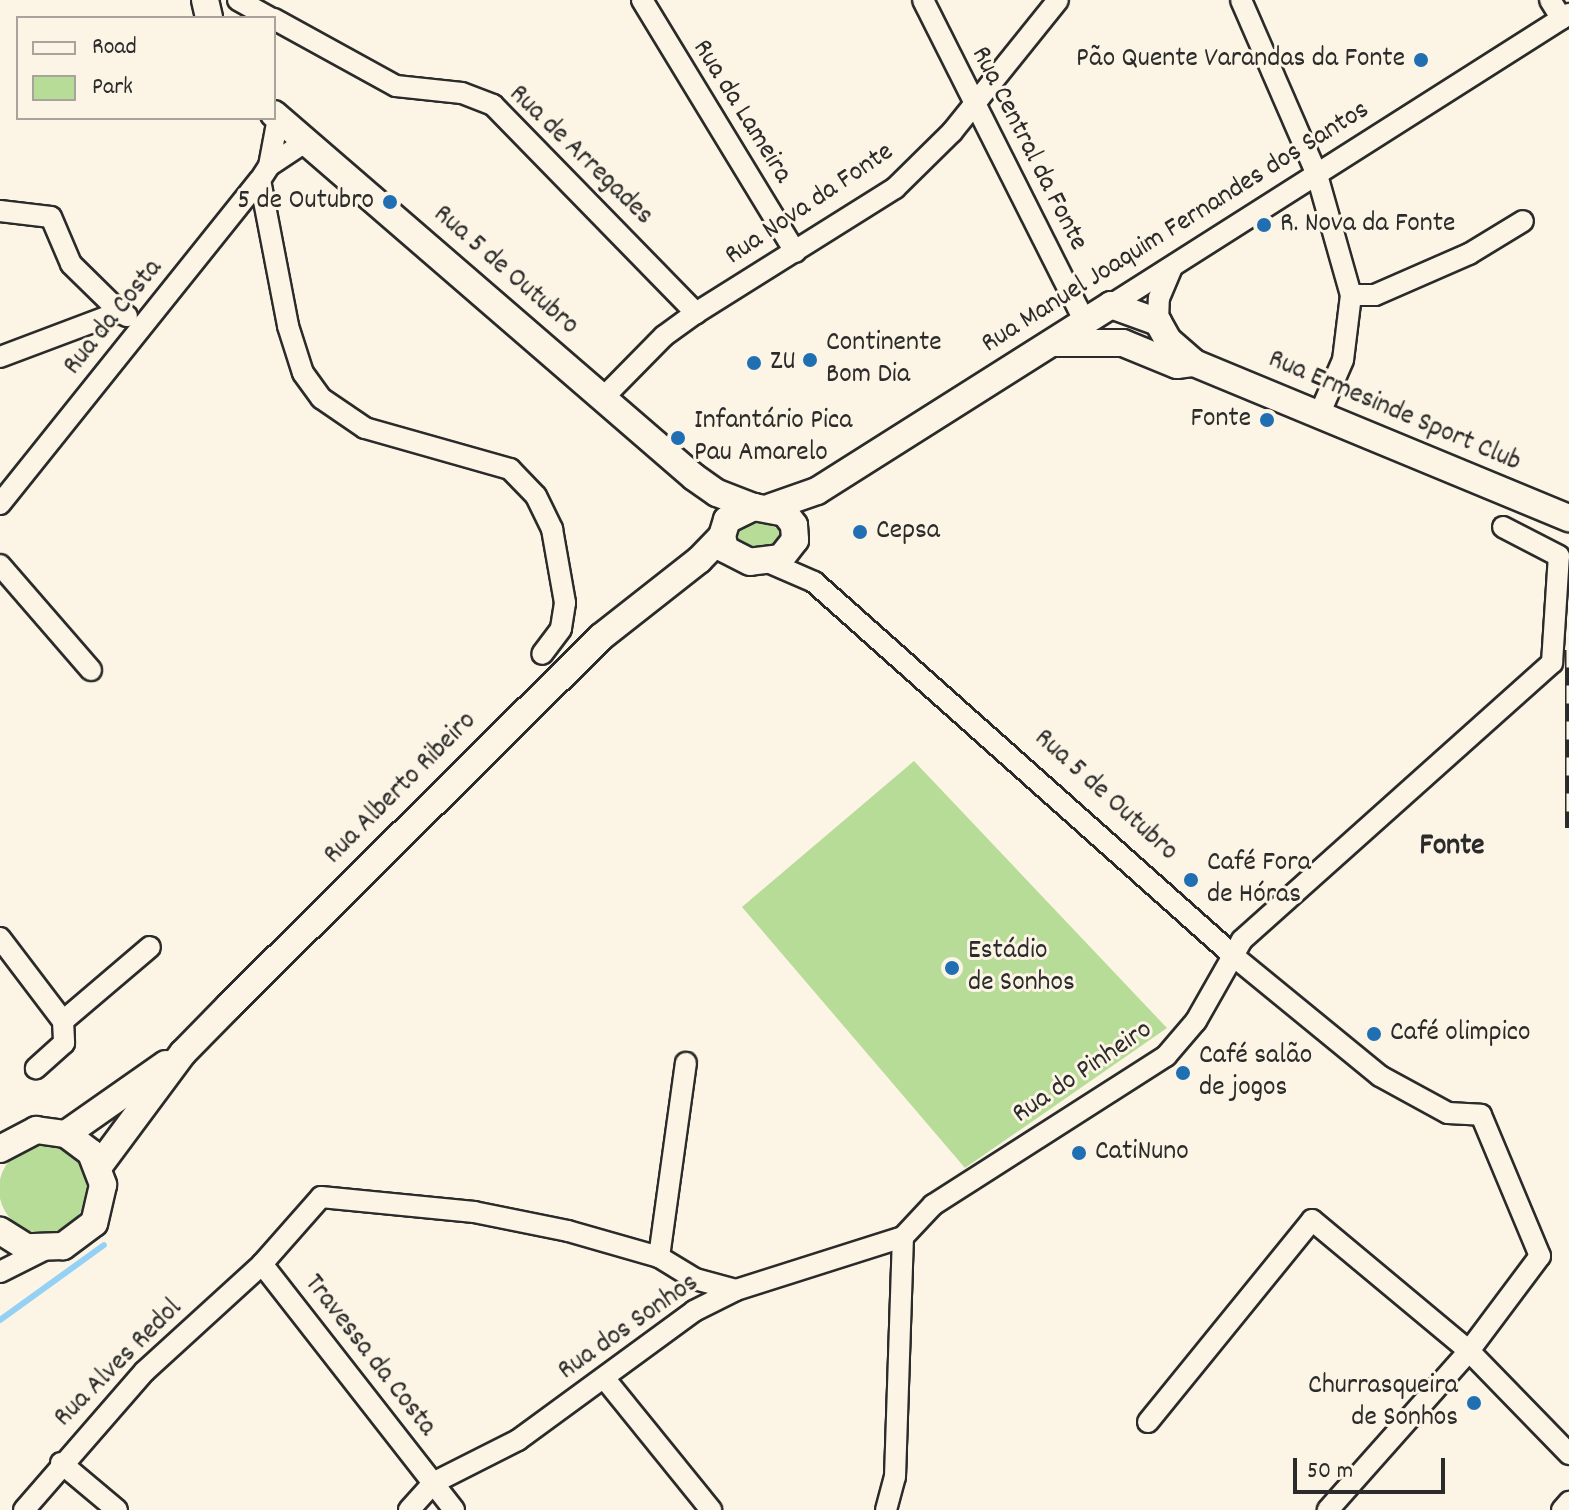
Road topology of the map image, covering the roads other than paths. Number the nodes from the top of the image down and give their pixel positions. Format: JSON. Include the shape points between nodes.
{"nodes":[{"id":1,"x":238,"y":0,"type":"edge"},
{"id":2,"x":642,"y":0,"type":"edge"},
{"id":3,"x":923,"y":0,"type":"edge"},
{"id":4,"x":1058,"y":0,"type":"edge"},
{"id":5,"x":1241,"y":0,"type":"edge"},
{"id":6,"x":1550,"y":0,"type":"edge"},
{"id":7,"x":267,"y":16,"type":"edge"},
{"id":8,"x":1566,"y":17,"type":"edge"},
{"id":9,"x":276,"y":21,"type":"edge"},
{"id":10,"x":973,"y":106,"type":"junction"},
{"id":11,"x":276,"y":116,"type":"edge"},
{"id":12,"x":275,"y":120,"type":"edge"},
{"id":13,"x":305,"y":142,"type":"junction"},
{"id":14,"x":264,"y":173,"type":"junction"},
{"id":15,"x":1317,"y":175,"type":"junction"},
{"id":16,"x":0,"y":211,"type":"edge"},
{"id":17,"x":1523,"y":221,"type":"dead end"},
{"id":18,"x":795,"y":252,"type":"junction"},
{"id":19,"x":1172,"y":267,"type":"junction"},
{"id":20,"x":1351,"y":295,"type":"junction"},
{"id":21,"x":1111,"y":305,"type":"junction"},
{"id":22,"x":120,"y":312,"type":"junction"},
{"id":23,"x":696,"y":313,"type":"junction"},
{"id":24,"x":1085,"y":322,"type":"junction"},
{"id":25,"x":1158,"y":322,"type":"junction"},
{"id":26,"x":146,"y":324,"type":"junction"},
{"id":27,"x":1053,"y":343,"type":"junction"},
{"id":28,"x":1123,"y":343,"type":"junction"},
{"id":29,"x":0,"y":357,"type":"edge"},
{"id":30,"x":1194,"y":363,"type":"junction"},
{"id":31,"x":603,"y":398,"type":"junction"},
{"id":32,"x":1319,"y":415,"type":"junction"},
{"id":33,"x":694,"y":477,"type":"junction"},
{"id":34,"x":817,"y":491,"type":"junction"},
{"id":35,"x":0,"y":504,"type":"edge"},
{"id":36,"x":762,"y":507,"type":"junction"},
{"id":37,"x":1569,"y":518,"type":"edge"},
{"id":38,"x":1503,"y":527,"type":"dead end"},
{"id":39,"x":722,"y":532,"type":"junction"},
{"id":40,"x":794,"y":532,"type":"junction"},
{"id":41,"x":759,"y":562,"type":"junction"},
{"id":42,"x":0,"y":565,"type":"edge"},
{"id":43,"x":673,"y":581,"type":"junction"},
{"id":44,"x":814,"y":582,"type":"junction"},
{"id":45,"x":542,"y":654,"type":"dead end"},
{"id":46,"x":91,"y":670,"type":"dead end"},
{"id":47,"x":0,"y":938,"type":"edge"},
{"id":48,"x":150,"y":947,"type":"dead end"},
{"id":49,"x":1236,"y":958,"type":"junction"},
{"id":50,"x":63,"y":1021,"type":"junction"},
{"id":51,"x":183,"y":1053,"type":"junction"},
{"id":52,"x":686,"y":1063,"type":"dead end"},
{"id":53,"x":36,"y":1068,"type":"dead end"},
{"id":54,"x":66,"y":1134,"type":"junction"},
{"id":55,"x":7,"y":1137,"type":"edge"},
{"id":56,"x":99,"y":1166,"type":"junction"},
{"id":57,"x":0,"y":1231,"type":"edge"},
{"id":58,"x":903,"y":1237,"type":"junction"},
{"id":59,"x":44,"y":1250,"type":"junction"},
{"id":60,"x":659,"y":1257,"type":"junction"},
{"id":61,"x":262,"y":1264,"type":"junction"},
{"id":62,"x":0,"y":1272,"type":"edge"},
{"id":63,"x":736,"y":1290,"type":"junction"},
{"id":64,"x":1469,"y":1351,"type":"junction"},
{"id":65,"x":605,"y":1379,"type":"junction"},
{"id":66,"x":1148,"y":1422,"type":"dead end"},
{"id":67,"x":1569,"y":1454,"type":"edge"},
{"id":68,"x":61,"y":1463,"type":"junction"},
{"id":69,"x":433,"y":1483,"type":"junction"},
{"id":70,"x":1569,"y":1502,"type":"edge"},
{"id":71,"x":24,"y":1510,"type":"edge"},
{"id":72,"x":117,"y":1510,"type":"edge"},
{"id":73,"x":409,"y":1510,"type":"edge"},
{"id":74,"x":454,"y":1510,"type":"edge"},
{"id":75,"x":711,"y":1510,"type":"edge"},
{"id":76,"x":886,"y":1510,"type":"edge"},
{"id":77,"x":1328,"y":1510,"type":"edge"},
{"id":78,"x":1562,"y":1510,"type":"edge"}],
"edges":[{"from":1,"to":7,"type":"street","name":"Rua de Arregades"},
{"from":2,"to":18,"type":"street","name":"Rua da Lameira"},
{"from":3,"to":10,"type":"street","name":"Rua Central da Fonte"},
{"from":4,"to":10,"type":"street","name":"Rua Nova da Fonte"},
{"from":5,"to":15,"type":"street"},
{"from":6,"to":8,"type":"street"},
{"from":8,"to":15,"type":"street","name":"Rua Manuel Joaquim Fernandes dos Santos"},
{"from":9,"to":23,"type":"street","name":"Rua de Arregades","via":[[396,86],[462,93],[493,105]]},
{"from":10,"to":18,"type":"street","name":"Rua Nova da Fonte","via":[[895,188]]},
{"from":10,"to":24,"type":"street","name":"Rua Central da Fonte"},
{"from":11,"to":13,"type":"main road","name":"Rua 5 de Outubro"},
{"from":12,"to":14,"type":"street","name":"Rua da Costa"},
{"from":13,"to":14,"type":"street","name":"Rua da Costa"},
{"from":13,"to":31,"type":"main road","name":"Rua 5 de Outubro"},
{"from":14,"to":26,"type":"street","name":"Rua da Costa"},
{"from":14,"to":45,"type":"street","via":[[288,326],[303,373],[321,398],[365,428],[510,469],[536,496],[552,529],[565,603],[561,629]]},
{"from":15,"to":19,"type":"street","name":"Rua Manuel Joaquim Fernandes dos Santos"},
{"from":15,"to":20,"type":"street"},
{"from":16,"to":22,"type":"street","via":[[51,217],[71,264]]},
{"from":17,"to":20,"type":"street","via":[[1469,254],[1375,295]]},
{"from":18,"to":23,"type":"street","name":"Rua Nova da Fonte"},
{"from":19,"to":21,"type":"street","name":"Rua Manuel Joaquim Fernandes dos Santos"},
{"from":19,"to":25,"type":"street","via":[[1159,298]]},
{"from":20,"to":32,"type":"street","via":[[1343,360]]},
{"from":21,"to":24,"type":"main road","name":"Rua Manuel Joaquim Fernandes dos Santos"},
{"from":21,"to":25,"type":"main road"},
{"from":21,"to":28,"type":"main road"},
{"from":22,"to":26,"type":"street"},
{"from":22,"to":29,"type":"street"},
{"from":23,"to":31,"type":"street","name":"Rua Nova da Fonte","via":[[664,336]]},
{"from":24,"to":27,"type":"main road","name":"Rua Manuel Joaquim Fernandes dos Santos"},
{"from":25,"to":30,"type":"main road","name":"Rua Ermesinde Sport Club","via":[[1168,340]]},
{"from":26,"to":35,"type":"street","name":"Rua da Costa"},
{"from":27,"to":28,"type":"main road","name":"Rua Ermesinde Sport Club"},
{"from":27,"to":34,"type":"main road","name":"Rua Manuel Joaquim Fernandes dos Santos"},
{"from":28,"to":30,"type":"main road","name":"Rua Ermesinde Sport Club","via":[[1177,365]]},
{"from":30,"to":32,"type":"main road","name":"Rua Ermesinde Sport Club"},
{"from":31,"to":33,"type":"main road","name":"Rua 5 de Outubro"},
{"from":32,"to":37,"type":"main road","name":"Rua Ermesinde Sport Club"},
{"from":33,"to":36,"type":"main road","name":"Rua 5 de Outubro","via":[[717,493]]},
{"from":33,"to":39,"type":"main road","name":"Rua 5 de Outubro","via":[[716,508]]},
{"from":34,"to":36,"type":"main road","name":"Rua Manuel Joaquim Fernandes dos Santos"},
{"from":34,"to":40,"type":"main road"},
{"from":36,"to":39,"type":"main road","via":[[737,512]]},
{"from":36,"to":40,"type":"main road"},
{"from":38,"to":49,"type":"street","name":"Rua do Pinheiro","via":[[1559,556],[1552,663],[1242,940]]},
{"from":39,"to":41,"type":"main road","via":[[725,549],[735,558]]},
{"from":39,"to":43,"type":"main road","name":"Rua Alberto Ribeiro"},
{"from":40,"to":41,"type":"main road","via":[[781,558]]},
{"from":40,"to":44,"type":"street","name":"Rua 5 de Outubro","via":[[799,561]]},
{"from":41,"to":43,"type":"main road","name":"Rua Alberto Ribeiro","via":[[717,565]]},
{"from":41,"to":44,"type":"street","name":"Rua 5 de Outubro"},
{"from":42,"to":46,"type":"street"},
{"from":43,"to":51,"type":"main road","name":"Rua Alberto Ribeiro","via":[[601,637]]},
{"from":44,"to":49,"type":"street","name":"Rua 5 de Outubro"},
{"from":47,"to":50,"type":"street"},
{"from":48,"to":50,"type":"street"},
{"from":49,"to":58,"type":"street","name":"Rua do Pinheiro","via":[[1166,1056],[933,1205]]},
{"from":49,"to":64,"type":"street","name":"Rua 5 de Outubro","via":[[1380,1076],[1448,1113],[1481,1115],[1540,1256]]},
{"from":50,"to":53,"type":"street","via":[[64,1043]]},
{"from":51,"to":54,"type":"main road","name":"Rua Alberto Ribeiro"},
{"from":51,"to":56,"type":"main road","name":"Rua Alberto Ribeiro"},
{"from":52,"to":60,"type":"street"},
{"from":54,"to":55,"type":"main road","via":[[51,1130]]},
{"from":54,"to":56,"type":"main road","via":[[80,1142]]},
{"from":56,"to":59,"type":"main road","via":[[102,1205],[94,1223],[71,1242]]},
{"from":57,"to":59,"type":"main road","via":[[26,1247]]},
{"from":58,"to":63,"type":"street","name":"Rua dos Sonhos"},
{"from":58,"to":76,"type":"street","via":[[895,1477]]},
{"from":59,"to":62,"type":"street"},
{"from":60,"to":61,"type":"street","name":"Rua Alves Redol","via":[[474,1212],[321,1197]]},
{"from":60,"to":63,"type":"street","via":[[695,1279]]},
{"from":61,"to":68,"type":"street","name":"Rua Alves Redol","via":[[145,1371]]},
{"from":61,"to":69,"type":"street","name":"Travessa da Costa"},
{"from":63,"to":65,"type":"street","name":"Rua dos Sonhos","via":[[694,1311]]},
{"from":64,"to":66,"type":"street","via":[[1312,1220]]},
{"from":64,"to":67,"type":"street"},
{"from":64,"to":77,"type":"street"},
{"from":65,"to":69,"type":"street","name":"Rua dos Sonhos","via":[[518,1440]]},
{"from":65,"to":75,"type":"street"},
{"from":68,"to":71,"type":"street","name":"Rua Alves Redol"},
{"from":68,"to":72,"type":"street"},
{"from":69,"to":73,"type":"street"},
{"from":69,"to":74,"type":"street"},
{"from":70,"to":78,"type":"street"}]}
